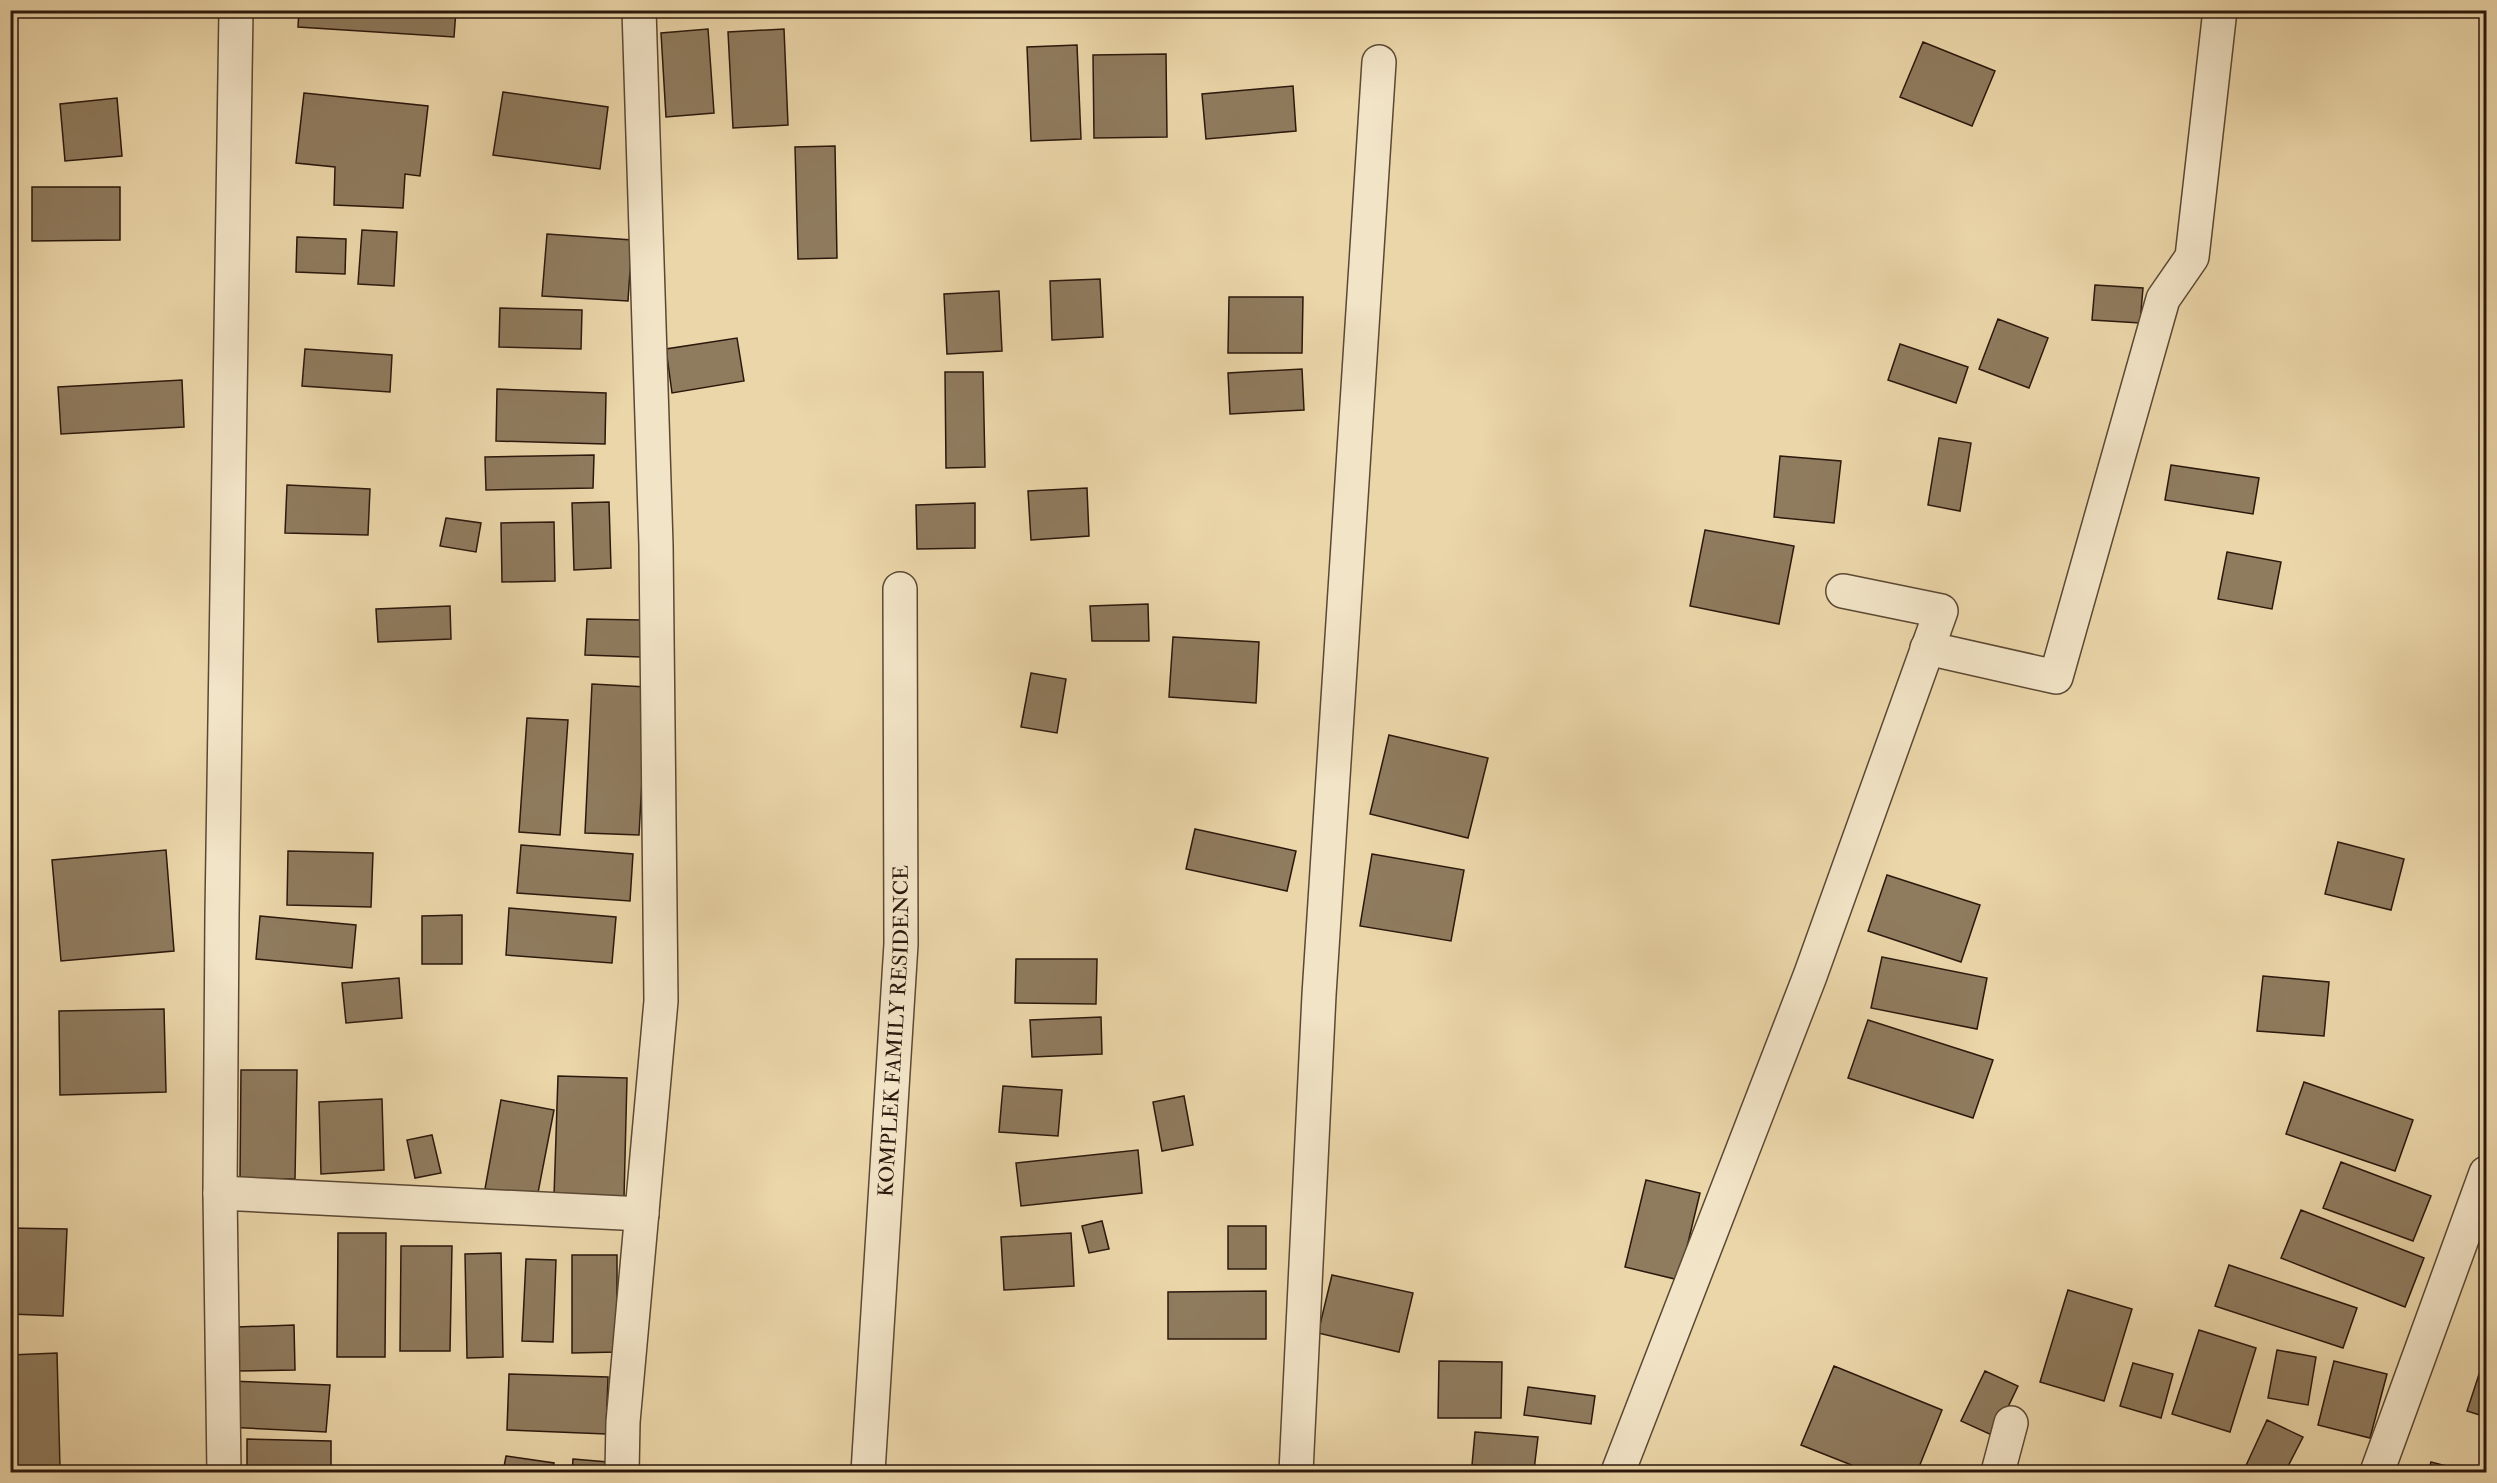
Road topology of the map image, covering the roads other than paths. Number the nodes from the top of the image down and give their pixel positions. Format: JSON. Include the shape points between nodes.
{"nodes":[{"id":1,"x":236,"y":10,"type":"edge"},
{"id":2,"x":639,"y":10,"type":"edge"},
{"id":3,"x":2220,"y":10,"type":"edge"},
{"id":4,"x":1379,"y":62,"type":"dead end"},
{"id":5,"x":900,"y":589,"type":"dead end"},
{"id":6,"x":1843,"y":591,"type":"dead end"},
{"id":7,"x":1927,"y":648,"type":"junction"},
{"id":8,"x":2487,"y":1173,"type":"edge"},
{"id":9,"x":220,"y":1193,"type":"junction"},
{"id":10,"x":642,"y":1214,"type":"junction"},
{"id":11,"x":2011,"y":1423,"type":"dead end"},
{"id":12,"x":224,"y":1473,"type":"edge"},
{"id":13,"x":622,"y":1473,"type":"edge"},
{"id":14,"x":868,"y":1473,"type":"edge"},
{"id":15,"x":1296,"y":1473,"type":"edge"},
{"id":16,"x":1618,"y":1473,"type":"edge"},
{"id":17,"x":1998,"y":1473,"type":"edge"},
{"id":18,"x":2377,"y":1473,"type":"edge"}],
"edges":[{"from":1,"to":9,"type":"street"},
{"from":2,"to":10,"type":"street","via":[[656,545],[661,1001]]},
{"from":3,"to":7,"type":"street","via":[[2192,257],[2163,299],[2056,677]]},
{"from":4,"to":15,"type":"street","via":[[1319,995]]},
{"from":5,"to":14,"type":"street","name":"KOMPLEK FAMILY RESIDENCE","via":[[901,944]]},
{"from":6,"to":7,"type":"street","via":[[1941,610]]},
{"from":7,"to":16,"type":"street","via":[[1810,976]]},
{"from":8,"to":18,"type":"street"},
{"from":9,"to":10,"type":"street"},
{"from":9,"to":12,"type":"street"},
{"from":10,"to":13,"type":"street"},
{"from":11,"to":17,"type":"street"}]}
